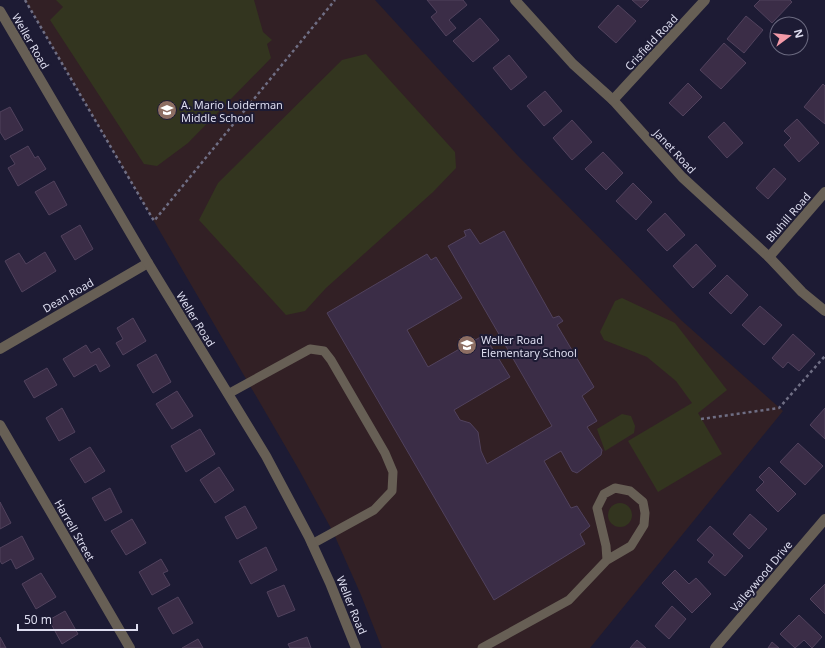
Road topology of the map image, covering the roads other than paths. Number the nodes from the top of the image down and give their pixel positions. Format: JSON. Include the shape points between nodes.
{"nodes":[{"id":1,"x":515,"y":0,"type":"edge"},
{"id":2,"x":705,"y":0,"type":"edge"},
{"id":3,"x":0,"y":13,"type":"edge"},
{"id":4,"x":613,"y":100,"type":"junction"},
{"id":5,"x":825,"y":192,"type":"edge"},
{"id":6,"x":769,"y":257,"type":"junction"},
{"id":7,"x":148,"y":263,"type":"junction"},
{"id":8,"x":825,"y":311,"type":"edge"},
{"id":9,"x":0,"y":349,"type":"edge"},
{"id":10,"x":228,"y":394,"type":"junction"},
{"id":11,"x":0,"y":425,"type":"edge"},
{"id":12,"x":825,"y":519,"type":"edge"},
{"id":13,"x":312,"y":544,"type":"junction"},
{"id":14,"x":607,"y":560,"type":"junction"},
{"id":15,"x":130,"y":648,"type":"edge"},
{"id":16,"x":356,"y":648,"type":"edge"},
{"id":17,"x":482,"y":648,"type":"edge"},
{"id":18,"x":716,"y":648,"type":"edge"}],
"edges":[{"from":1,"to":4,"type":"street","name":"Janet Road","via":[[573,64]]},
{"from":2,"to":4,"type":"street","name":"Crisfield Road"},
{"from":3,"to":7,"type":"street","name":"Weller Road"},
{"from":4,"to":6,"type":"street","name":"Janet Road","via":[[682,177]]},
{"from":5,"to":6,"type":"street","name":"Bluhill Road"},
{"from":6,"to":8,"type":"street","name":"Janet Road","via":[[802,292]]},
{"from":7,"to":9,"type":"street","name":"Dean Road"},
{"from":7,"to":10,"type":"street","name":"Weller Road"},
{"from":10,"to":13,"type":"street","name":"Weller Road","via":[[266,456]]},
{"from":10,"to":13,"type":"lane","via":[[310,349],[324,352],[385,453],[393,472],[392,492],[374,510]]},
{"from":11,"to":15,"type":"street","name":"Harrell Street"},
{"from":12,"to":18,"type":"street","name":"Valleywood Drive"},
{"from":13,"to":16,"type":"street","name":"Weller Road"},
{"from":14,"to":14,"type":"lane","via":[[631,546],[644,526],[643,502],[630,491],[615,488],[604,494],[597,508]]},
{"from":14,"to":17,"type":"lane","via":[[569,600]]}]}
